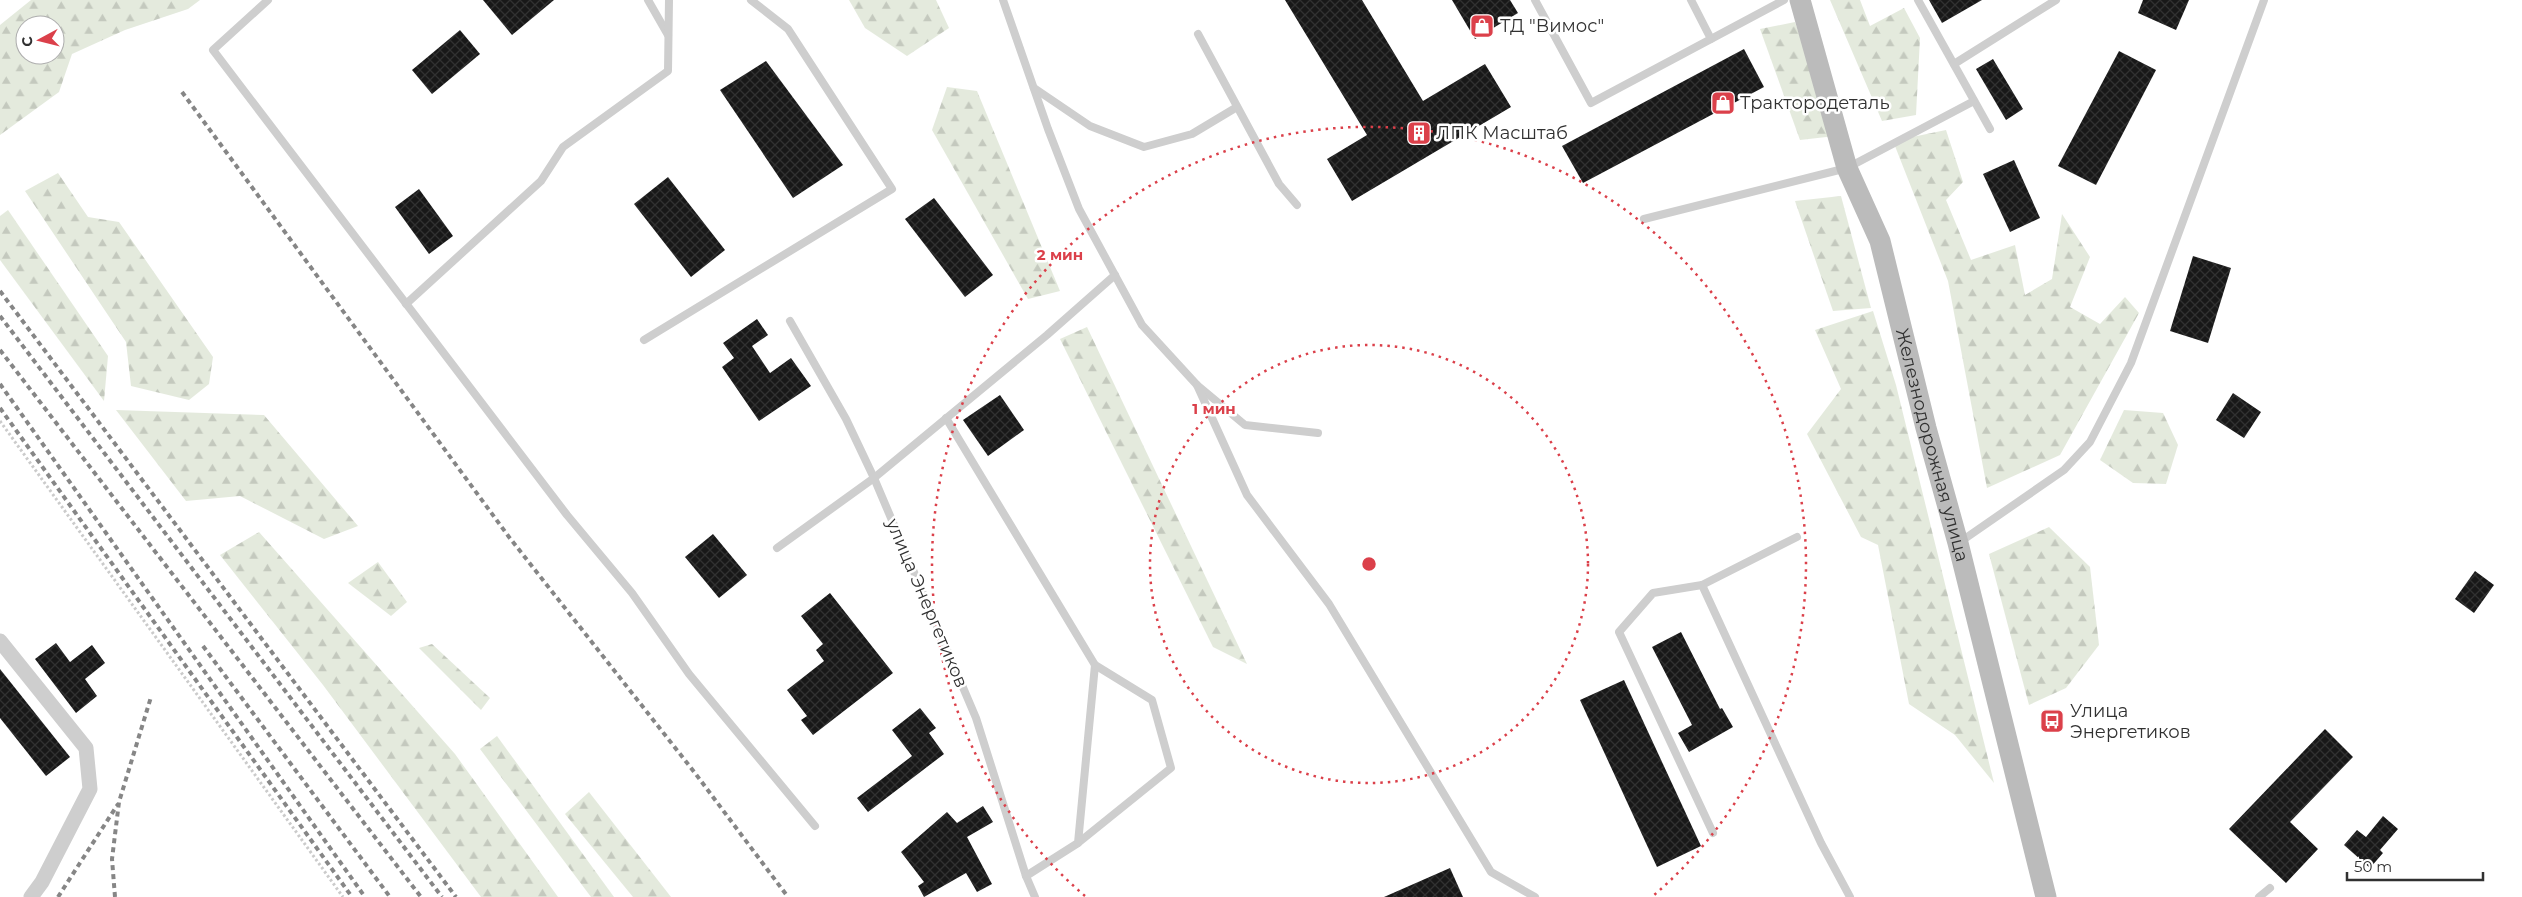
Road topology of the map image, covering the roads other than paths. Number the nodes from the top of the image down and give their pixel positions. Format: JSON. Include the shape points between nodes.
{"nodes":[{"id":1,"x":268,"y":0,"type":"edge"},
{"id":2,"x":648,"y":0,"type":"edge"},
{"id":3,"x":669,"y":0,"type":"edge"},
{"id":4,"x":751,"y":0,"type":"edge"},
{"id":5,"x":1003,"y":0,"type":"edge"},
{"id":6,"x":1535,"y":0,"type":"edge"},
{"id":7,"x":1691,"y":0,"type":"edge"},
{"id":8,"x":1784,"y":0,"type":"edge"},
{"id":9,"x":1800,"y":0,"type":"edge"},
{"id":10,"x":1918,"y":0,"type":"edge"},
{"id":11,"x":2056,"y":0,"type":"edge"},
{"id":12,"x":2264,"y":0,"type":"edge"},
{"id":13,"x":1198,"y":34,"type":"dead end"},
{"id":14,"x":669,"y":37,"type":"junction"},
{"id":15,"x":1711,"y":39,"type":"junction"},
{"id":16,"x":1954,"y":64,"type":"junction"},
{"id":17,"x":1034,"y":88,"type":"junction"},
{"id":18,"x":1974,"y":101,"type":"junction"},
{"id":19,"x":1237,"y":107,"type":"junction"},
{"id":20,"x":1990,"y":129,"type":"dead end"},
{"id":21,"x":1847,"y":168,"type":"junction"},
{"id":22,"x":1297,"y":205,"type":"dead end"},
{"id":23,"x":1644,"y":219,"type":"dead end"},
{"id":24,"x":1115,"y":275,"type":"junction"},
{"id":25,"x":406,"y":304,"type":"junction"},
{"id":26,"x":790,"y":321,"type":"dead end"},
{"id":27,"x":644,"y":340,"type":"dead end"},
{"id":28,"x":1197,"y":385,"type":"junction"},
{"id":29,"x":946,"y":418,"type":"junction"},
{"id":30,"x":1318,"y":433,"type":"dead end"},
{"id":31,"x":874,"y":478,"type":"junction"},
{"id":32,"x":1797,"y":537,"type":"dead end"},
{"id":33,"x":1958,"y":542,"type":"junction"},
{"id":34,"x":777,"y":548,"type":"dead end"},
{"id":35,"x":1702,"y":584,"type":"junction"},
{"id":36,"x":0,"y":641,"type":"edge"},
{"id":37,"x":1095,"y":665,"type":"junction"},
{"id":38,"x":815,"y":826,"type":"dead end"},
{"id":39,"x":1713,"y":833,"type":"dead end"},
{"id":40,"x":1078,"y":843,"type":"junction"},
{"id":41,"x":1026,"y":876,"type":"junction"},
{"id":42,"x":2270,"y":888,"type":"dead end"},
{"id":43,"x":31,"y":897,"type":"edge"},
{"id":44,"x":1035,"y":897,"type":"edge"},
{"id":45,"x":1535,"y":897,"type":"edge"},
{"id":46,"x":1850,"y":897,"type":"edge"},
{"id":47,"x":2046,"y":897,"type":"edge"},
{"id":48,"x":2259,"y":897,"type":"edge"}],
"edges":[{"from":1,"to":25,"type":"lane","via":[[213,50]]},
{"from":2,"to":14,"type":"lane"},
{"from":3,"to":14,"type":"lane"},
{"from":4,"to":27,"type":"lane","via":[[788,29],[892,189]]},
{"from":5,"to":17,"type":"lane"},
{"from":6,"to":15,"type":"lane","via":[[1591,103]]},
{"from":7,"to":15,"type":"lane"},
{"from":8,"to":15,"type":"lane"},
{"from":9,"to":21,"type":"street","name":"Железнодорожная улица"},
{"from":10,"to":16,"type":"lane"},
{"from":11,"to":16,"type":"lane"},
{"from":12,"to":33,"type":"lane","via":[[2131,363],[2090,442],[2064,470]]},
{"from":13,"to":19,"type":"lane"},
{"from":14,"to":25,"type":"lane","via":[[668,71],[562,147],[541,181]]},
{"from":16,"to":18,"type":"lane"},
{"from":17,"to":19,"type":"lane","via":[[1090,126],[1144,147],[1192,134]]},
{"from":17,"to":24,"type":"lane","via":[[1080,209]]},
{"from":18,"to":20,"type":"lane"},
{"from":18,"to":21,"type":"lane"},
{"from":19,"to":22,"type":"lane","via":[[1280,184]]},
{"from":21,"to":23,"type":"lane"},
{"from":21,"to":33,"type":"street","name":"Железнодорожная улица","via":[[1880,241]]},
{"from":24,"to":28,"type":"lane","via":[[1142,325]]},
{"from":24,"to":29,"type":"lane"},
{"from":25,"to":38,"type":"lane","via":[[567,515],[632,593],[689,674]]},
{"from":26,"to":31,"type":"lane","name":"улица Энергетиков","via":[[846,418]]},
{"from":28,"to":30,"type":"lane","via":[[1245,425]]},
{"from":28,"to":45,"type":"lane","via":[[1247,495],[1330,604],[1491,872]]},
{"from":29,"to":31,"type":"lane"},
{"from":29,"to":37,"type":"lane"},
{"from":31,"to":34,"type":"lane"},
{"from":31,"to":41,"type":"lane","name":"улица Энергетиков","via":[[976,718]]},
{"from":32,"to":35,"type":"lane"},
{"from":33,"to":47,"type":"street","name":"Железнодорожная улица"},
{"from":35,"to":39,"type":"lane","via":[[1653,593],[1619,632]]},
{"from":35,"to":46,"type":"lane","via":[[1821,844]]},
{"from":36,"to":43,"type":"street","via":[[86,748],[90,789]]},
{"from":37,"to":40,"type":"lane"},
{"from":37,"to":40,"type":"lane","via":[[1152,700],[1171,768]]},
{"from":40,"to":41,"type":"lane"},
{"from":41,"to":44,"type":"lane","name":"улица Энергетиков"},
{"from":42,"to":48,"type":"lane"}]}
